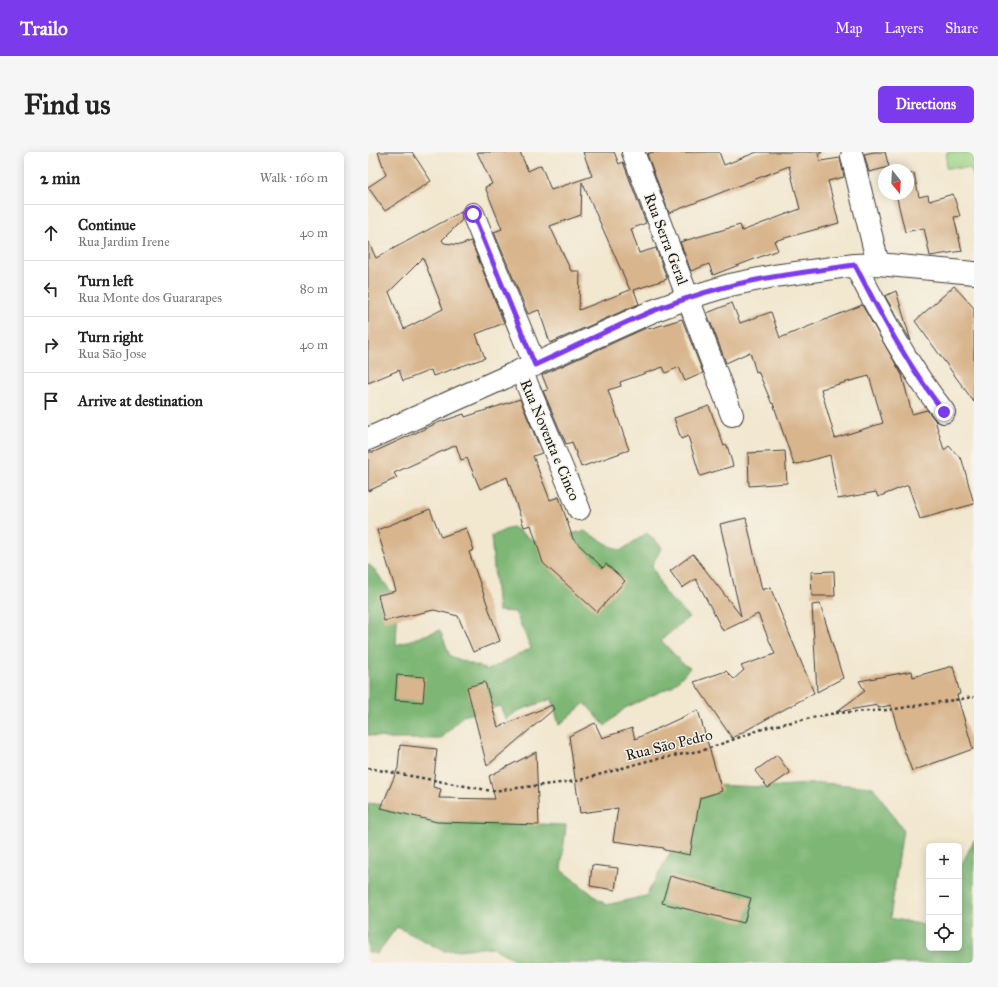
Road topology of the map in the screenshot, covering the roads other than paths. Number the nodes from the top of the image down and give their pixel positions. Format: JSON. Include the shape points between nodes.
{"nodes":[{"id":1,"x":633,"y":152,"type":"edge"},
{"id":2,"x":852,"y":156,"type":"dead end"},
{"id":3,"x":473,"y":214,"type":"dead end"},
{"id":4,"x":878,"y":264,"type":"junction"},
{"id":5,"x":855,"y":265,"type":"junction"},
{"id":6,"x":974,"y":273,"type":"edge"},
{"id":7,"x":688,"y":298,"type":"junction"},
{"id":8,"x":528,"y":368,"type":"junction"},
{"id":9,"x":944,"y":412,"type":"dead end"},
{"id":10,"x":732,"y":415,"type":"dead end"},
{"id":11,"x":368,"y":439,"type":"edge"},
{"id":12,"x":580,"y":510,"type":"dead end"}],
"edges":[{"from":1,"to":7,"type":"street","name":"Rua Serra Geral"},
{"from":2,"to":4,"type":"street"},
{"from":3,"to":8,"type":"street","name":"Rua Noventa e Cinco"},
{"from":4,"to":5,"type":"street"},
{"from":4,"to":6,"type":"street"},
{"from":5,"to":7,"type":"street","via":[[774,276],[730,285]]},
{"from":5,"to":9,"type":"street","via":[[899,348],[921,383]]},
{"from":7,"to":8,"type":"street","via":[[653,311]]},
{"from":7,"to":10,"type":"street","name":"Rua Serra Geral"},
{"from":8,"to":11,"type":"street"},
{"from":8,"to":12,"type":"street","name":"Rua Noventa e Cinco"}]}
